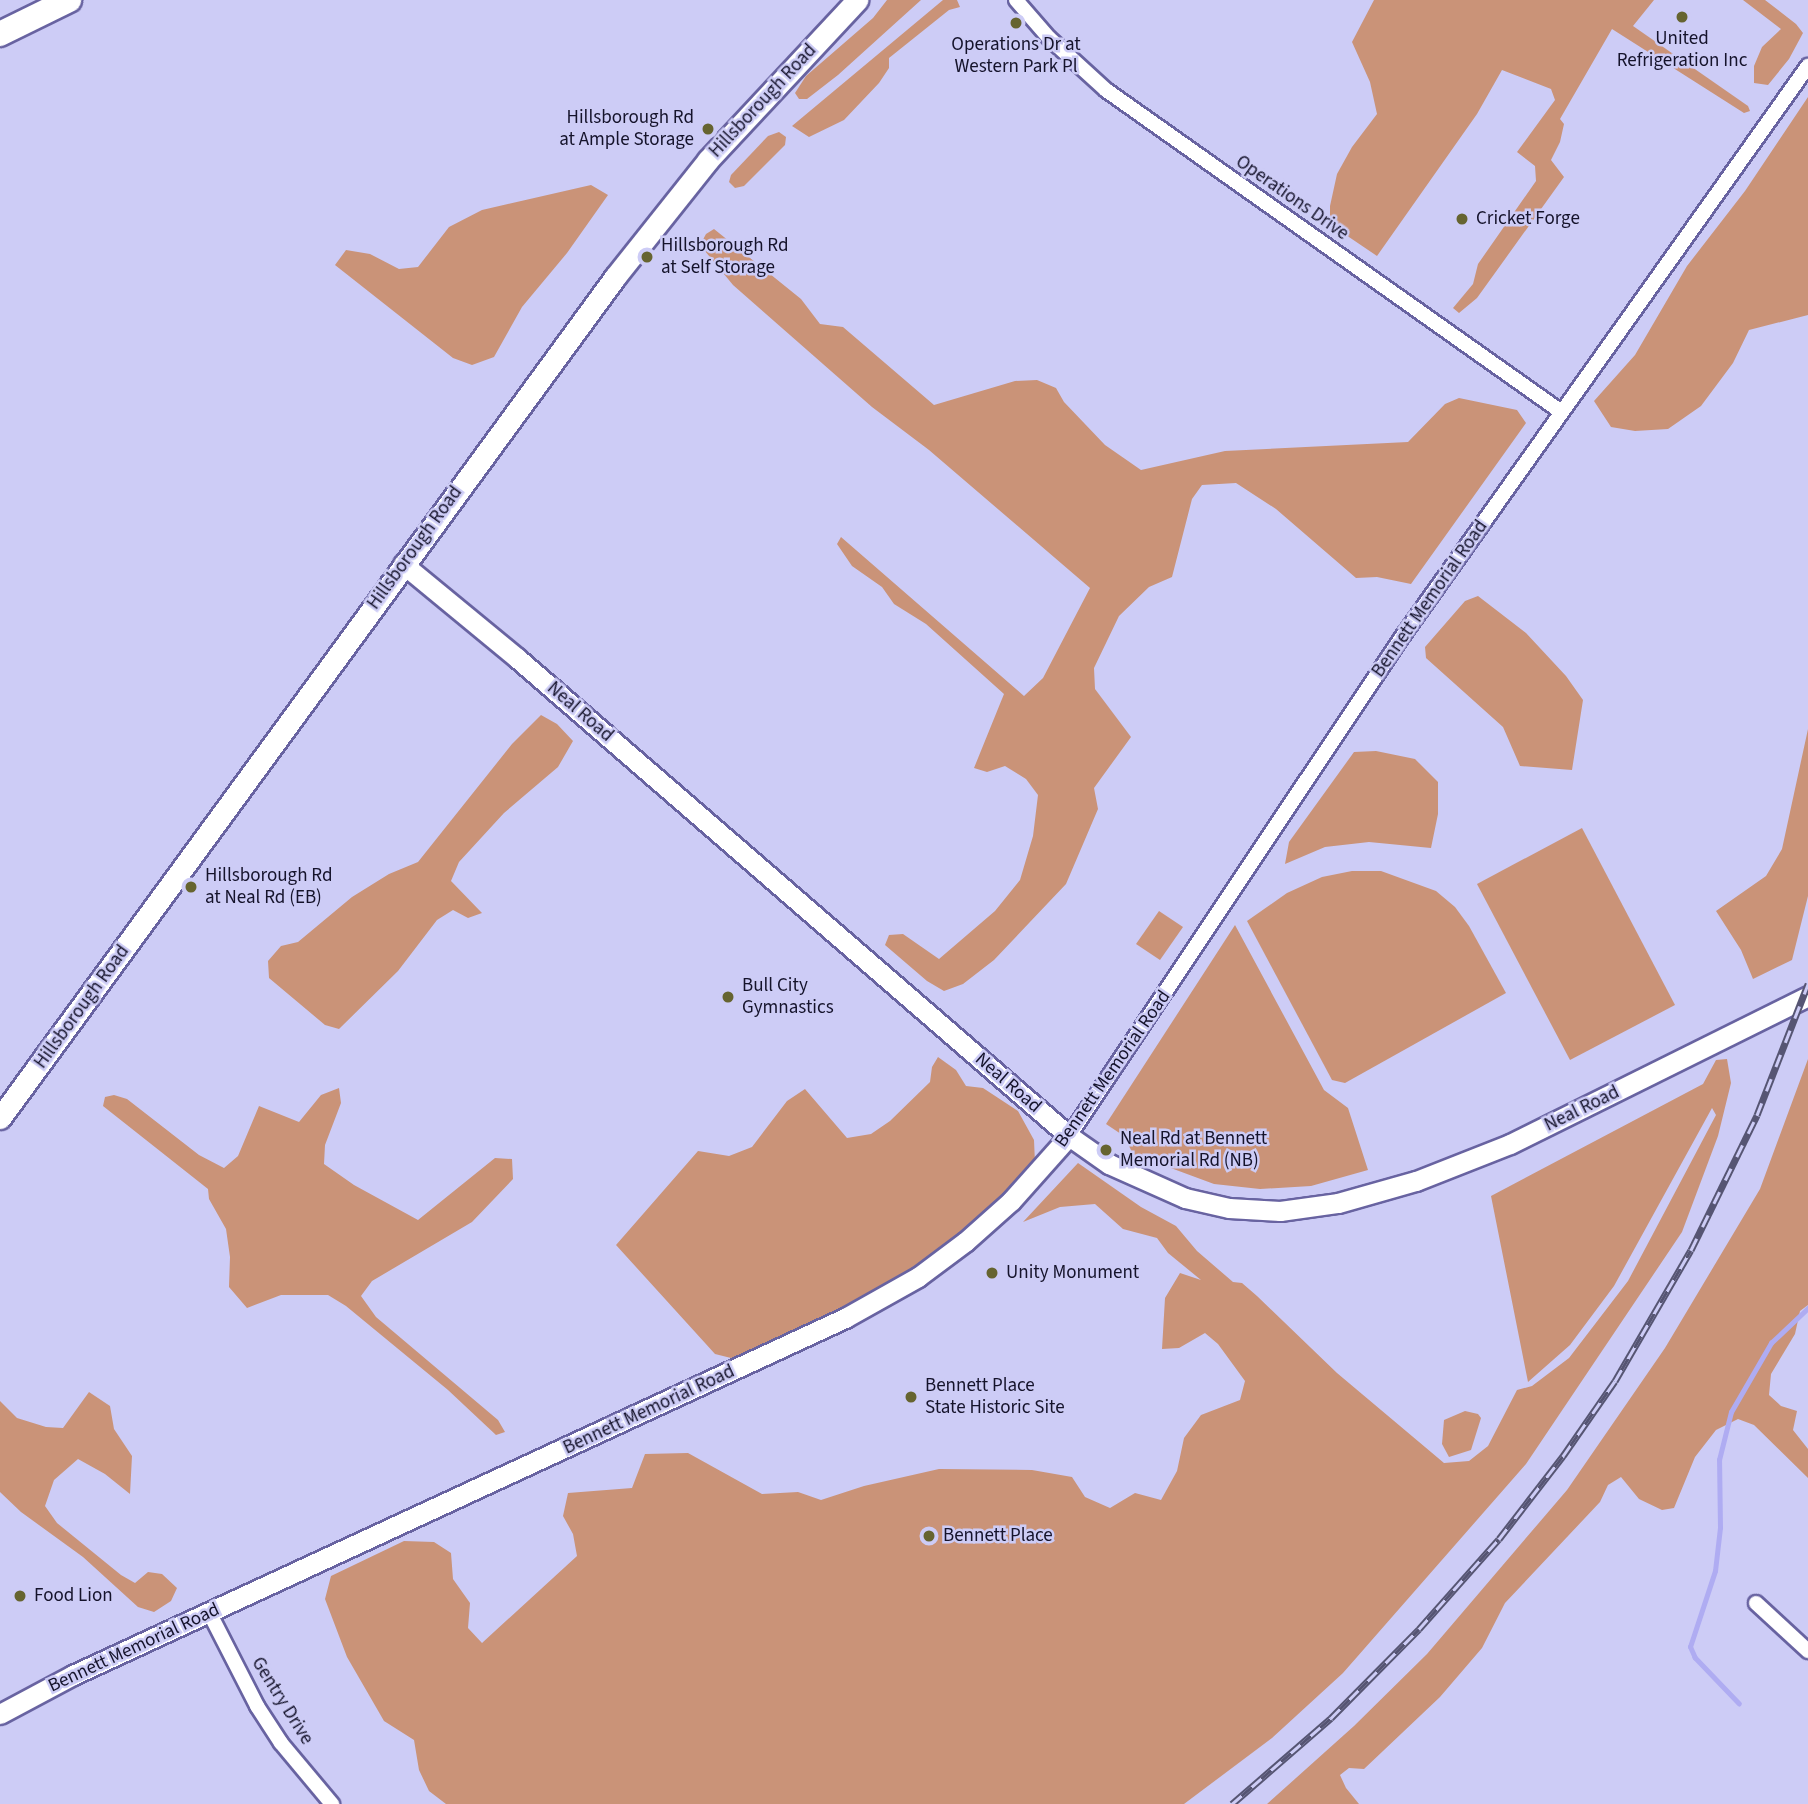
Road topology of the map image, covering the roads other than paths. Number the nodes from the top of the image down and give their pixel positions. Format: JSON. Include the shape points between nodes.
{"nodes":[{"id":1,"x":35,"y":0,"type":"edge"},
{"id":2,"x":69,"y":0,"type":"edge"},
{"id":3,"x":857,"y":0,"type":"edge"},
{"id":4,"x":1016,"y":0,"type":"edge"},
{"id":5,"x":0,"y":21,"type":"edge"},
{"id":6,"x":0,"y":34,"type":"edge"},
{"id":7,"x":1808,"y":66,"type":"edge"},
{"id":8,"x":1560,"y":411,"type":"junction"},
{"id":9,"x":403,"y":564,"type":"junction"},
{"id":10,"x":1808,"y":990,"type":"edge"},
{"id":11,"x":1808,"y":996,"type":"edge"},
{"id":12,"x":1732,"y":1034,"type":"junction"},
{"id":13,"x":0,"y":1118,"type":"edge"},
{"id":14,"x":1069,"y":1136,"type":"junction"},
{"id":15,"x":1756,"y":1603,"type":"dead end"},
{"id":16,"x":209,"y":1612,"type":"junction"},
{"id":17,"x":1808,"y":1651,"type":"edge"},
{"id":18,"x":0,"y":1714,"type":"edge"},
{"id":19,"x":332,"y":1804,"type":"edge"}],
"edges":[{"from":1,"to":5,"type":"highway"},
{"from":2,"to":6,"type":"highway"},
{"from":3,"to":9,"type":"main road","name":"Hillsborough Road","via":[[743,120],[672,204]]},
{"from":4,"to":8,"type":"street","name":"Operations Drive","via":[[1106,90]]},
{"from":7,"to":8,"type":"street","name":"Bennett Memorial Road"},
{"from":8,"to":14,"type":"street","name":"Bennett Memorial Road","via":[[1402,637]]},
{"from":9,"to":13,"type":"main road","name":"Hillsborough Road"},
{"from":9,"to":14,"type":"street","name":"Neal Road","via":[[517,657]]},
{"from":10,"to":12,"type":"street","name":"Neal Road"},
{"from":11,"to":12,"type":"street","name":"Neal Road"},
{"from":12,"to":14,"type":"street","name":"Neal Road","via":[[1458,1166],[1381,1192],[1309,1208],[1247,1210],[1185,1198],[1109,1164]]},
{"from":14,"to":16,"type":"street","name":"Bennett Memorial Road","via":[[990,1222],[936,1265],[882,1298]]},
{"from":15,"to":17,"type":"street"},
{"from":16,"to":18,"type":"street","name":"Bennett Memorial Road"},
{"from":16,"to":19,"type":"street","name":"Gentry Drive","via":[[257,1706]]}]}
